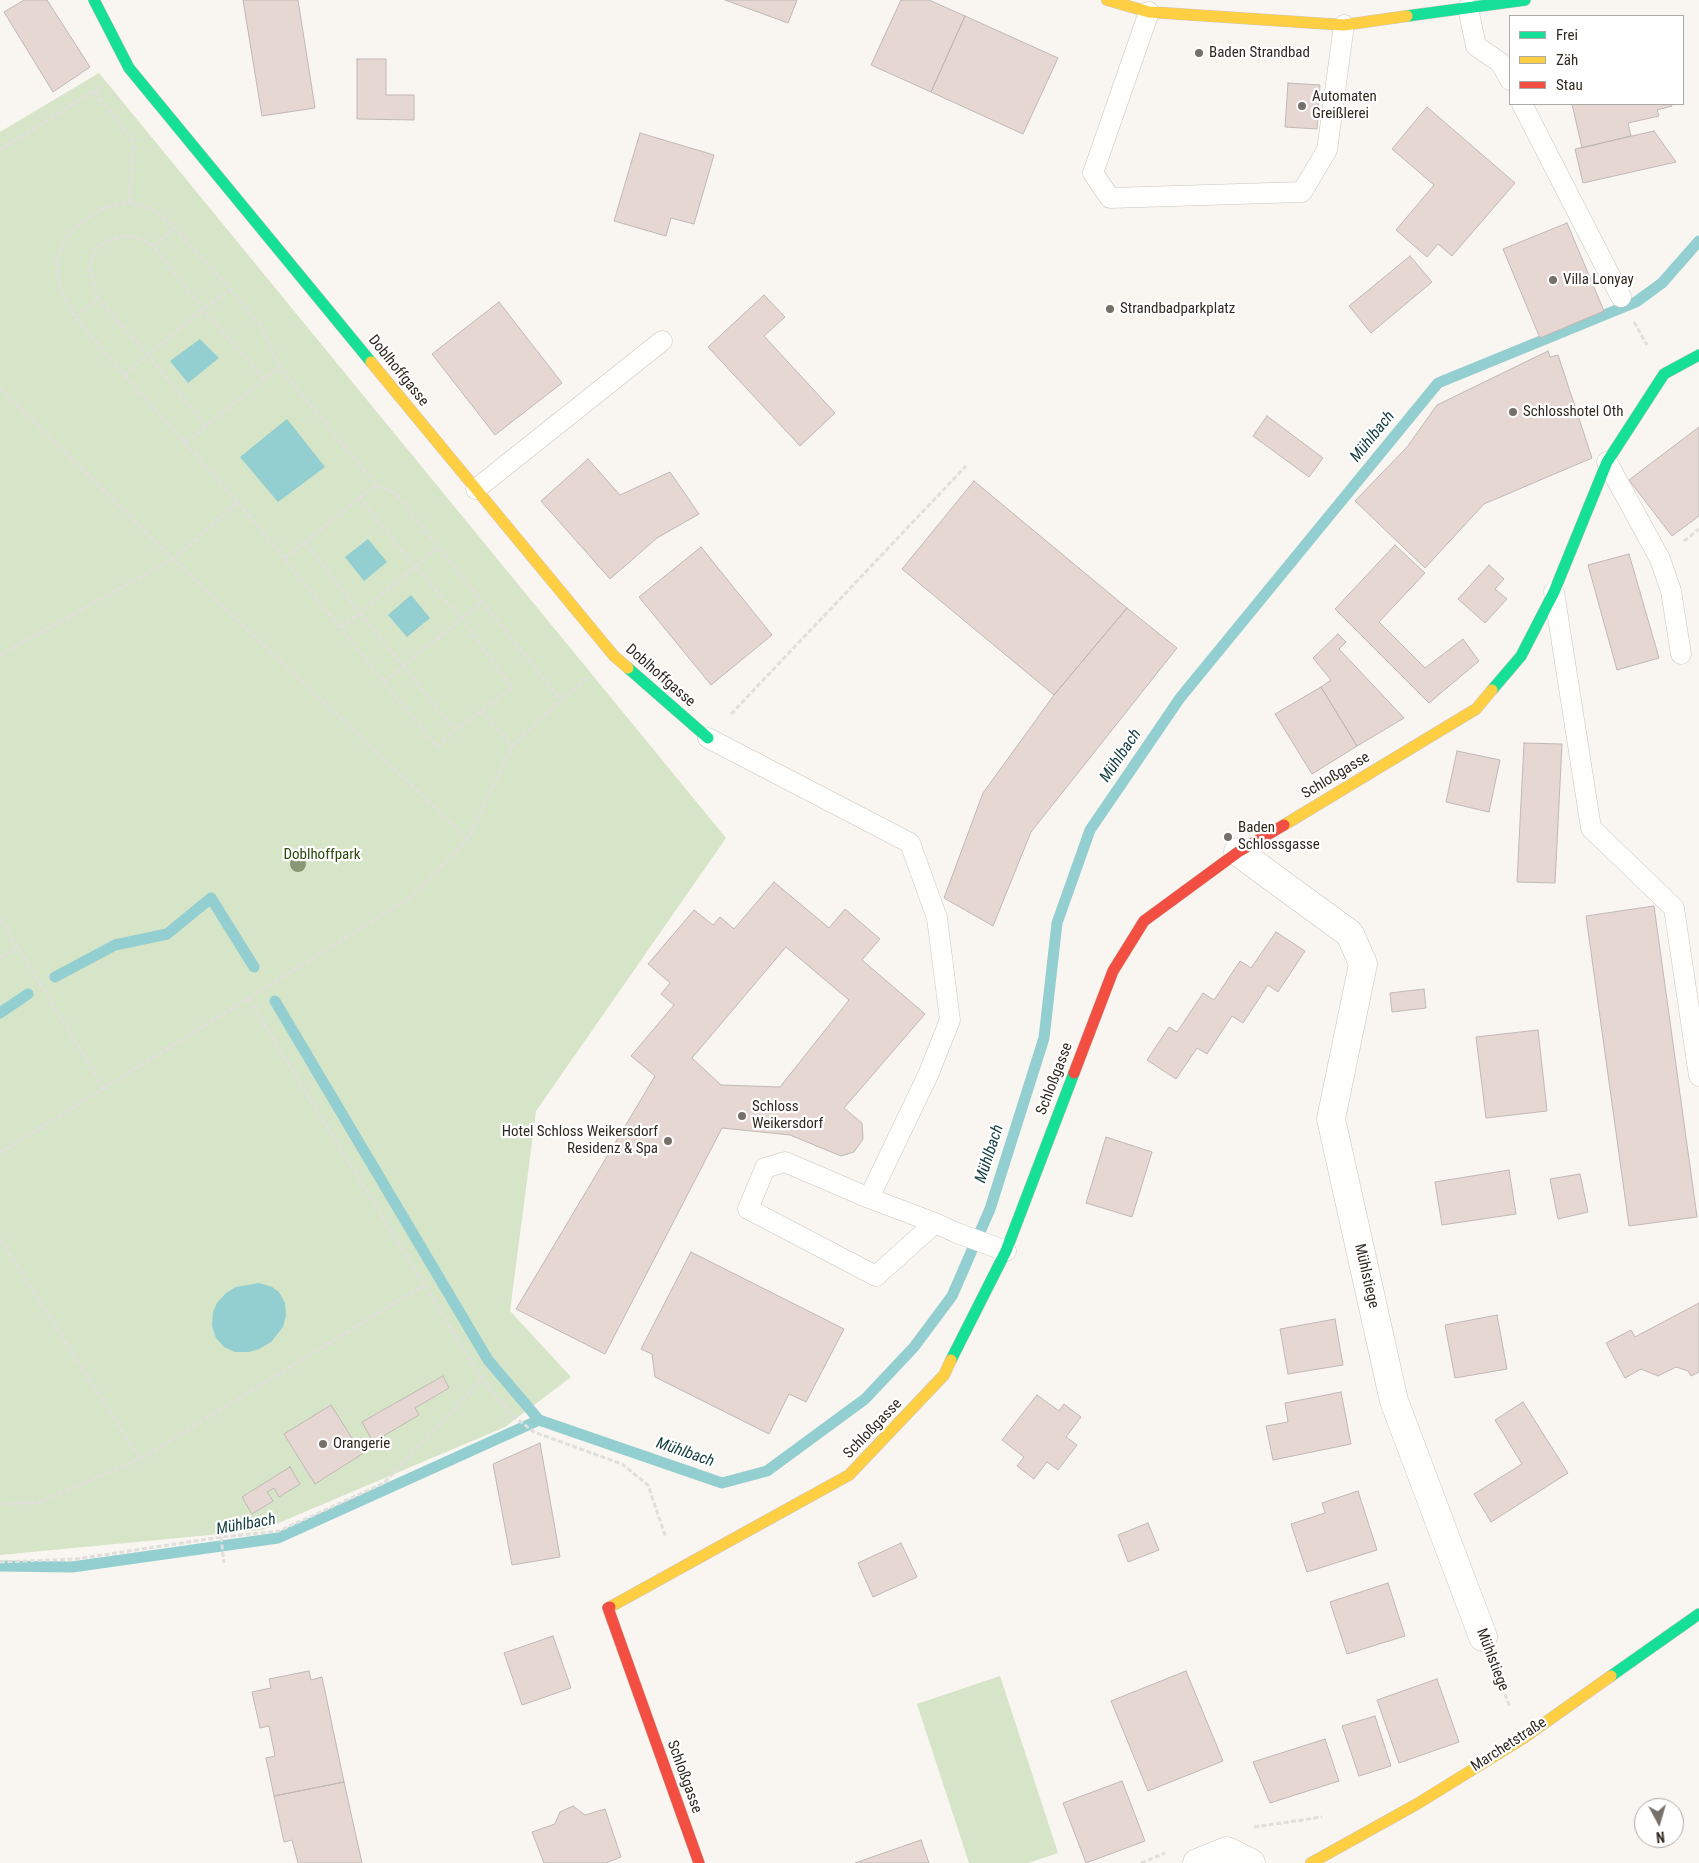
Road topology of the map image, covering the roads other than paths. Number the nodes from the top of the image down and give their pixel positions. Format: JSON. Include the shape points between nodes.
{"nodes":[{"id":1,"x":94,"y":0,"type":"edge"},
{"id":2,"x":1107,"y":0,"type":"edge"},
{"id":3,"x":1525,"y":0,"type":"edge"},
{"id":4,"x":1468,"y":8,"type":"junction"},
{"id":5,"x":1149,"y":12,"type":"junction"},
{"id":6,"x":1344,"y":25,"type":"junction"},
{"id":7,"x":1509,"y":78,"type":"edge"},
{"id":8,"x":1523,"y":105,"type":"edge"},
{"id":9,"x":1621,"y":297,"type":"dead end"},
{"id":10,"x":662,"y":341,"type":"dead end"},
{"id":11,"x":1699,"y":355,"type":"edge"},
{"id":12,"x":1607,"y":462,"type":"junction"},
{"id":13,"x":476,"y":490,"type":"junction"},
{"id":14,"x":1554,"y":592,"type":"junction"},
{"id":15,"x":1681,"y":654,"type":"dead end"},
{"id":16,"x":708,"y":738,"type":"joint"},
{"id":17,"x":1238,"y":852,"type":"junction"},
{"id":18,"x":1699,"y":1076,"type":"edge"},
{"id":19,"x":869,"y":1198,"type":"junction"},
{"id":20,"x":935,"y":1223,"type":"junction"},
{"id":21,"x":998,"y":1248,"type":"junction"},
{"id":22,"x":1699,"y":1614,"type":"edge"},
{"id":23,"x":1483,"y":1637,"type":"road end"},
{"id":24,"x":698,"y":1863,"type":"edge"},
{"id":25,"x":1197,"y":1863,"type":"edge"},
{"id":26,"x":1251,"y":1863,"type":"edge"},
{"id":27,"x":1311,"y":1863,"type":"edge"}],
"edges":[{"from":1,"to":13,"type":"street","name":"Doblhoffgasse","via":[[129,68]]},
{"from":2,"to":5,"type":"street"},
{"from":3,"to":4,"type":"street"},
{"from":4,"to":6,"type":"street"},
{"from":4,"to":7,"type":"lane","via":[[1476,46],[1501,63]]},
{"from":5,"to":6,"type":"street"},
{"from":5,"to":6,"type":"lane","via":[[1092,173],[1110,198],[1302,192],[1327,150]]},
{"from":8,"to":9,"type":"lane"},
{"from":10,"to":13,"type":"lane"},
{"from":11,"to":12,"type":"street","name":"Schloßgasse","via":[[1664,374]]},
{"from":12,"to":14,"type":"street","name":"Schloßgasse"},
{"from":12,"to":15,"type":"lane","via":[[1660,559],[1671,591]]},
{"from":13,"to":16,"type":"street","name":"Doblhoffgasse","via":[[614,656]]},
{"from":14,"to":17,"type":"street","name":"Schloßgasse","via":[[1521,656],[1476,709]]},
{"from":14,"to":18,"type":"lane","via":[[1591,828],[1674,908]]},
{"from":16,"to":19,"type":"lane","via":[[910,843],[937,918],[950,1020],[928,1075]]},
{"from":17,"to":21,"type":"street","name":"Schloßgasse","via":[[1144,921],[1113,971]]},
{"from":17,"to":23,"type":"street","name":"Mühlstiege","via":[[1350,934],[1363,964],[1331,1118],[1394,1402]]},
{"from":19,"to":20,"type":"lane"},
{"from":19,"to":20,"type":"lane","via":[[785,1162],[765,1168],[748,1210],[876,1276]]},
{"from":20,"to":21,"type":"lane"},
{"from":21,"to":24,"type":"street","name":"Schloßgasse","via":[[944,1376],[849,1475],[608,1608]]},
{"from":22,"to":27,"type":"street","name":"Marchetstraße","via":[[1522,1738],[1417,1804]]},
{"from":25,"to":26,"type":"street","via":[[1227,1851]]}]}
